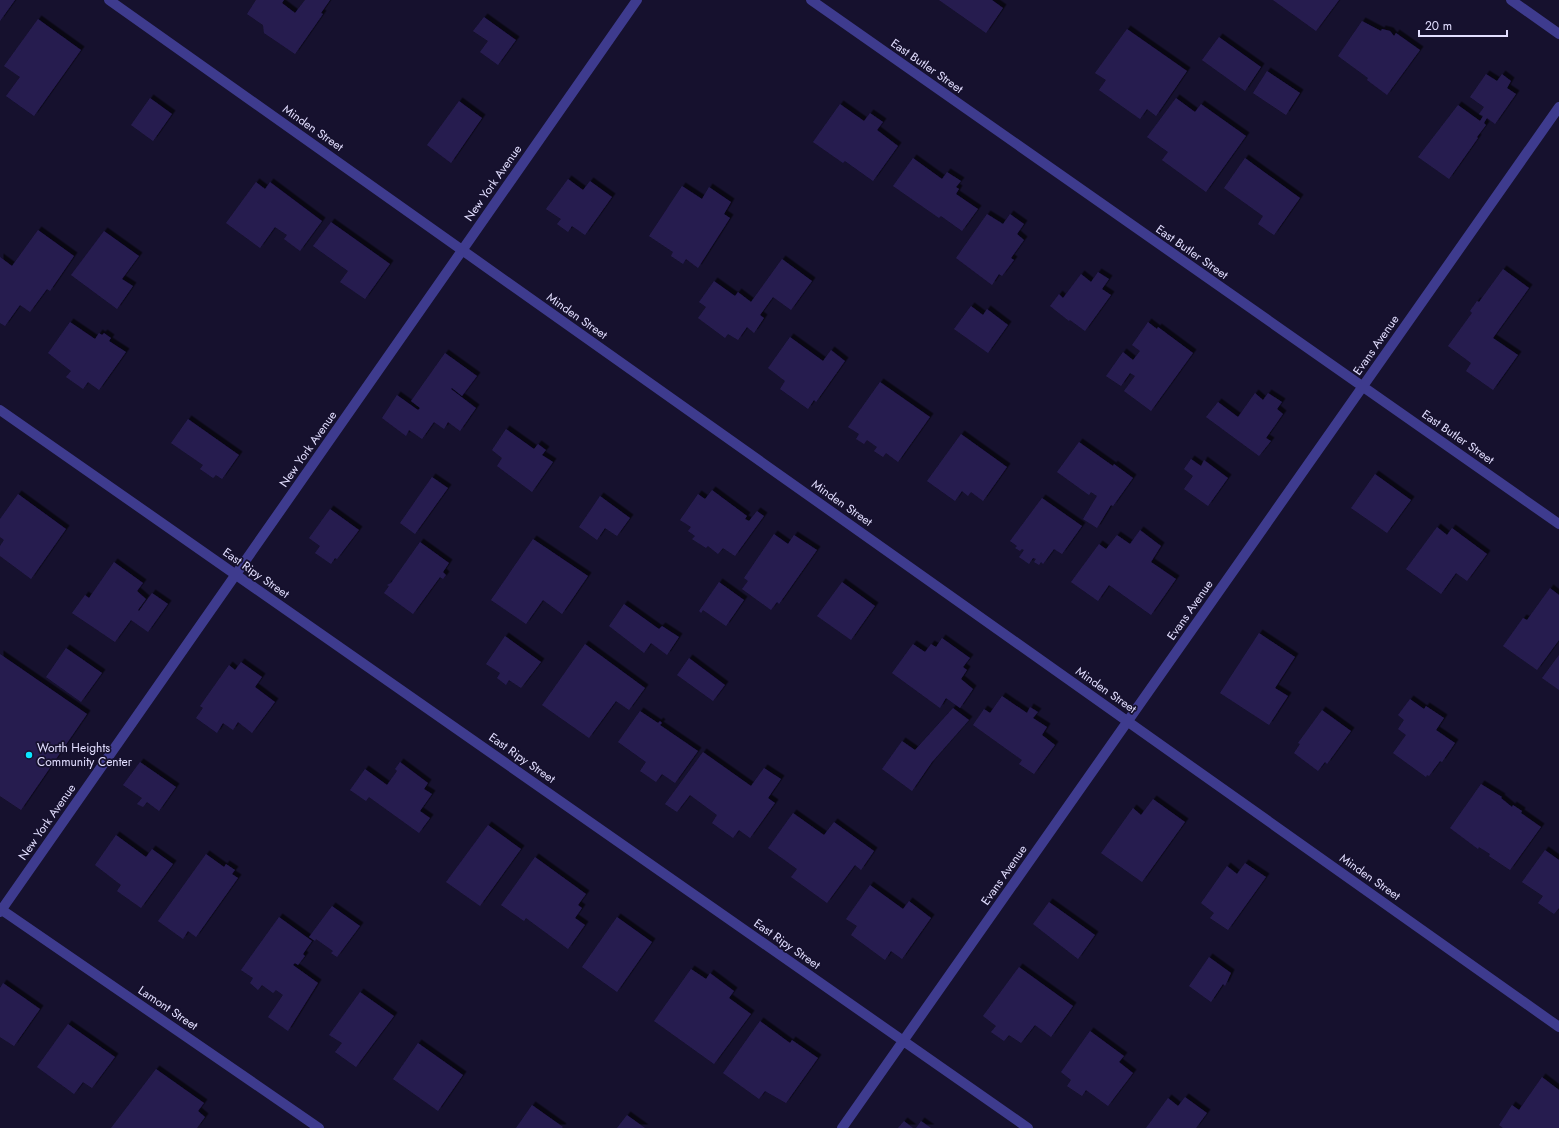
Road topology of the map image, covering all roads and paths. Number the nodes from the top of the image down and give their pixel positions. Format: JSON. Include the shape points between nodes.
{"nodes":[{"id":1,"x":109,"y":0,"type":"edge"},
{"id":2,"x":637,"y":0,"type":"edge"},
{"id":3,"x":811,"y":0,"type":"edge"},
{"id":4,"x":1511,"y":0,"type":"edge"},
{"id":5,"x":1559,"y":34,"type":"edge"},
{"id":6,"x":1559,"y":107,"type":"edge"},
{"id":7,"x":462,"y":250,"type":"junction"},
{"id":8,"x":1363,"y":387,"type":"junction"},
{"id":9,"x":0,"y":410,"type":"edge"},
{"id":10,"x":1559,"y":524,"type":"edge"},
{"id":11,"x":236,"y":575,"type":"junction"},
{"id":12,"x":1128,"y":721,"type":"junction"},
{"id":13,"x":1,"y":911,"type":"edge"},
{"id":14,"x":1559,"y":1027,"type":"edge"},
{"id":15,"x":903,"y":1041,"type":"junction"},
{"id":16,"x":319,"y":1128,"type":"edge"},
{"id":17,"x":842,"y":1128,"type":"edge"},
{"id":18,"x":1028,"y":1128,"type":"edge"}],
"edges":[{"from":1,"to":7,"type":"street","name":"Minden Street"},
{"from":2,"to":7,"type":"street","name":"New York Avenue"},
{"from":3,"to":8,"type":"street","name":"East Butler Street"},
{"from":4,"to":5,"type":"street"},
{"from":6,"to":8,"type":"street","name":"Evans Avenue"},
{"from":7,"to":11,"type":"street","name":"New York Avenue"},
{"from":7,"to":12,"type":"street","name":"Minden Street"},
{"from":8,"to":10,"type":"street","name":"East Butler Street"},
{"from":8,"to":12,"type":"street","name":"Evans Avenue"},
{"from":9,"to":11,"type":"street","name":"East Ripy Street"},
{"from":11,"to":13,"type":"street","name":"New York Avenue"},
{"from":11,"to":15,"type":"street","name":"East Ripy Street"},
{"from":12,"to":14,"type":"street","name":"Minden Street"},
{"from":12,"to":15,"type":"street","name":"Evans Avenue"},
{"from":13,"to":16,"type":"street","name":"Lamont Street"},
{"from":15,"to":17,"type":"street","name":"Evans Avenue"},
{"from":15,"to":18,"type":"street","name":"East Ripy Street"}]}
